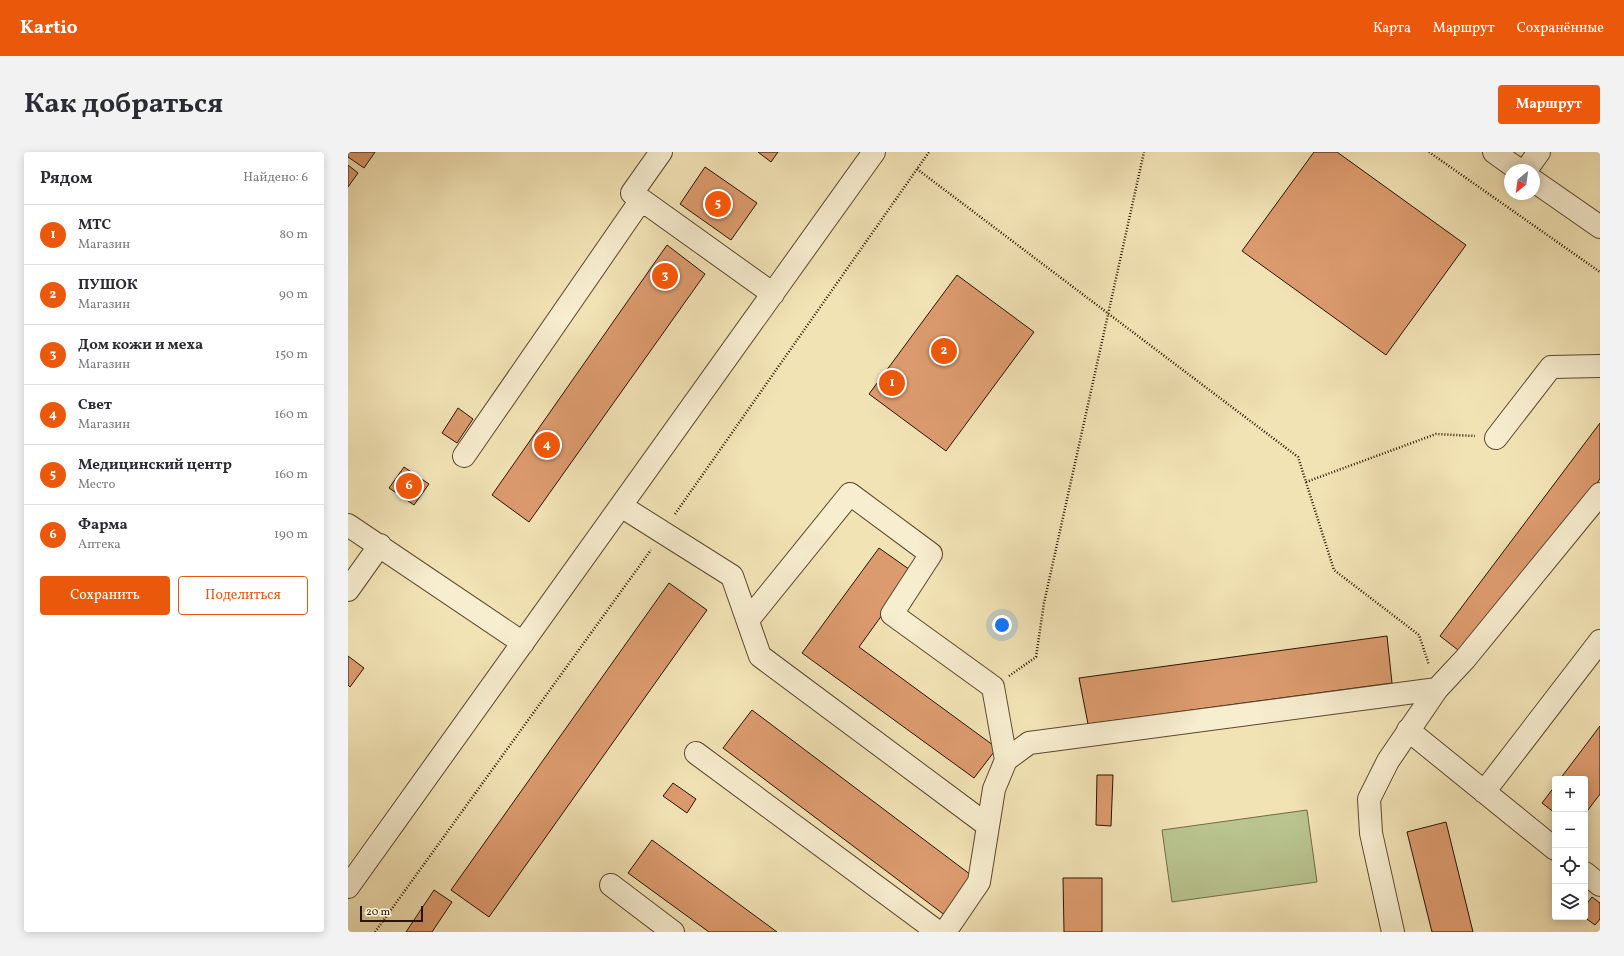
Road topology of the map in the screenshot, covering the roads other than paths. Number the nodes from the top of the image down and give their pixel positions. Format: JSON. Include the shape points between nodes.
{"nodes":[{"id":1,"x":661,"y":152,"type":"edge"},
{"id":2,"x":874,"y":152,"type":"edge"},
{"id":3,"x":1494,"y":152,"type":"edge"},
{"id":4,"x":1538,"y":152,"type":"edge"},
{"id":5,"x":1511,"y":164,"type":"edge"},
{"id":6,"x":1530,"y":164,"type":"edge"},
{"id":7,"x":1540,"y":185,"type":"edge"},
{"id":8,"x":641,"y":200,"type":"junction"},
{"id":9,"x":1600,"y":227,"type":"edge"},
{"id":10,"x":773,"y":294,"type":"junction"},
{"id":11,"x":1600,"y":366,"type":"edge"},
{"id":12,"x":1496,"y":438,"type":"road end"},
{"id":13,"x":464,"y":456,"type":"dead end"},
{"id":14,"x":1600,"y":494,"type":"edge"},
{"id":15,"x":621,"y":506,"type":"junction"},
{"id":16,"x":348,"y":524,"type":"edge"},
{"id":17,"x":380,"y":546,"type":"junction"},
{"id":18,"x":348,"y":590,"type":"edge"},
{"id":19,"x":748,"y":620,"type":"junction"},
{"id":20,"x":1600,"y":642,"type":"edge"},
{"id":21,"x":523,"y":643,"type":"junction"},
{"id":22,"x":1437,"y":689,"type":"junction"},
{"id":23,"x":1408,"y":730,"type":"junction"},
{"id":24,"x":696,"y":753,"type":"dead end"},
{"id":25,"x":1006,"y":760,"type":"junction"},
{"id":26,"x":1484,"y":792,"type":"junction"},
{"id":27,"x":987,"y":825,"type":"junction"},
{"id":28,"x":1554,"y":848,"type":"edge"},
{"id":29,"x":1588,"y":875,"type":"edge"},
{"id":30,"x":610,"y":885,"type":"dead end"},
{"id":31,"x":1600,"y":885,"type":"edge"},
{"id":32,"x":348,"y":887,"type":"edge"},
{"id":33,"x":673,"y":932,"type":"edge"},
{"id":34,"x":938,"y":932,"type":"edge"},
{"id":35,"x":945,"y":932,"type":"edge"},
{"id":36,"x":1393,"y":932,"type":"edge"}],
"edges":[{"from":1,"to":8,"type":"street","via":[[632,193]]},
{"from":2,"to":10,"type":"street"},
{"from":3,"to":5,"type":"street"},
{"from":4,"to":6,"type":"street"},
{"from":7,"to":9,"type":"street"},
{"from":8,"to":10,"type":"street"},
{"from":8,"to":13,"type":"street"},
{"from":10,"to":15,"type":"street"},
{"from":11,"to":12,"type":"street","via":[[1551,367]]},
{"from":14,"to":22,"type":"street","via":[[1465,659]]},
{"from":15,"to":19,"type":"street","via":[[732,576]]},
{"from":15,"to":21,"type":"street"},
{"from":16,"to":17,"type":"street"},
{"from":17,"to":18,"type":"street"},
{"from":17,"to":21,"type":"street"},
{"from":19,"to":25,"type":"street","via":[[850,494],[931,554],[892,614],[994,687]]},
{"from":19,"to":27,"type":"street","via":[[760,656]]},
{"from":20,"to":26,"type":"street"},
{"from":21,"to":32,"type":"street"},
{"from":22,"to":23,"type":"street"},
{"from":22,"to":25,"type":"street","via":[[1029,743]]},
{"from":23,"to":26,"type":"street"},
{"from":23,"to":36,"type":"street","via":[[1388,761],[1369,800],[1371,833]]},
{"from":24,"to":34,"type":"street"},
{"from":25,"to":27,"type":"street","via":[[994,789]]},
{"from":26,"to":28,"type":"street"},
{"from":27,"to":35,"type":"street","via":[[979,882]]},
{"from":29,"to":31,"type":"street"},
{"from":30,"to":33,"type":"street"}]}
